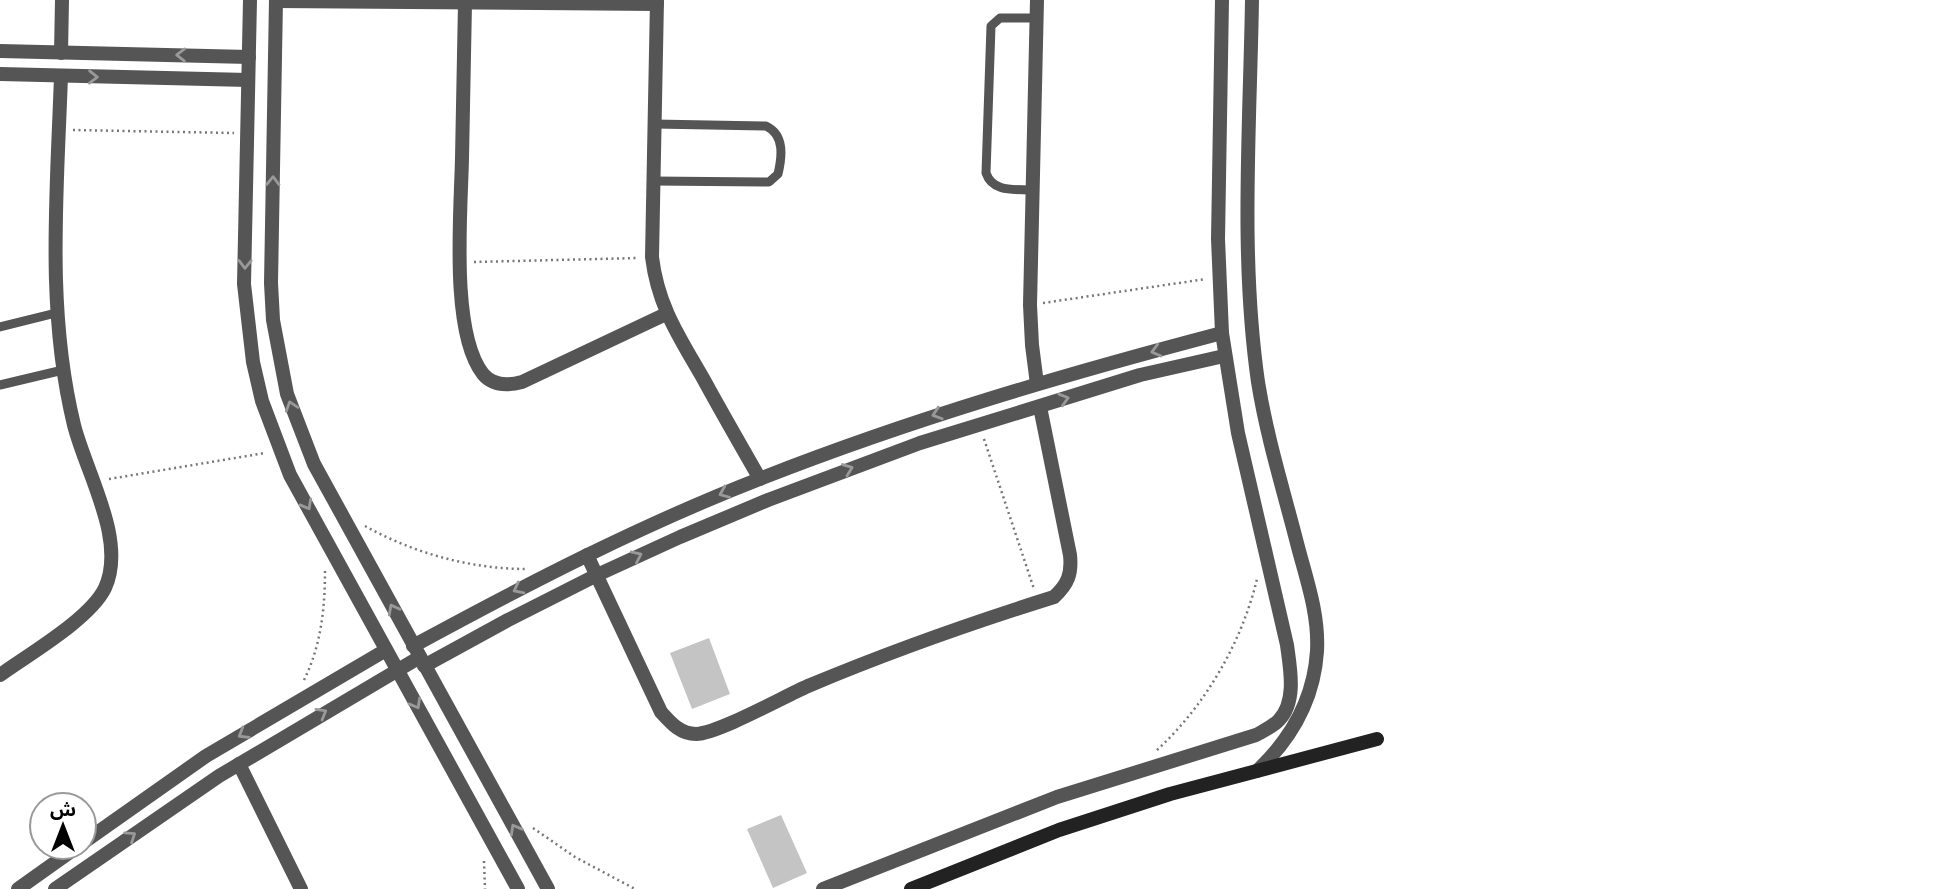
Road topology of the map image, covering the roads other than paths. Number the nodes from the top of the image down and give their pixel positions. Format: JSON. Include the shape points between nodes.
{"nodes":[{"id":1,"x":62,"y":0,"type":"edge"},
{"id":2,"x":250,"y":0,"type":"edge"},
{"id":3,"x":1037,"y":0,"type":"edge"},
{"id":4,"x":1223,"y":0,"type":"edge"},
{"id":5,"x":1252,"y":0,"type":"edge"},
{"id":6,"x":276,"y":1,"type":"edge"},
{"id":7,"x":657,"y":2,"type":"edge"},
{"id":8,"x":465,"y":3,"type":"junction"},
{"id":9,"x":1036,"y":18,"type":"junction"},
{"id":10,"x":0,"y":51,"type":"edge"},
{"id":11,"x":61,"y":52,"type":"junction"},
{"id":12,"x":249,"y":57,"type":"junction"},
{"id":13,"x":0,"y":74,"type":"edge"},
{"id":14,"x":61,"y":76,"type":"junction"},
{"id":15,"x":248,"y":80,"type":"junction"},
{"id":16,"x":654,"y":124,"type":"junction"},
{"id":17,"x":653,"y":181,"type":"junction"},
{"id":18,"x":1032,"y":190,"type":"junction"},
{"id":19,"x":56,"y":313,"type":"junction"},
{"id":20,"x":666,"y":314,"type":"junction"},
{"id":21,"x":0,"y":327,"type":"edge"},
{"id":22,"x":1222,"y":333,"type":"junction"},
{"id":23,"x":1224,"y":356,"type":"junction"},
{"id":24,"x":62,"y":370,"type":"junction"},
{"id":25,"x":0,"y":385,"type":"edge"},
{"id":26,"x":1031,"y":386,"type":"junction"},
{"id":27,"x":1035,"y":408,"type":"junction"},
{"id":28,"x":760,"y":479,"type":"junction"},
{"id":29,"x":587,"y":555,"type":"junction"},
{"id":30,"x":597,"y":575,"type":"junction"},
{"id":31,"x":386,"y":650,"type":"junction"},
{"id":32,"x":419,"y":657,"type":"junction"},
{"id":33,"x":397,"y":670,"type":"junction"},
{"id":34,"x":0,"y":675,"type":"edge"},
{"id":35,"x":1377,"y":739,"type":"dead end"},
{"id":36,"x":206,"y":756,"type":"junction"},
{"id":37,"x":240,"y":764,"type":"junction"},
{"id":38,"x":1257,"y":771,"type":"junction"},
{"id":39,"x":219,"y":776,"type":"junction"},
{"id":40,"x":98,"y":832,"type":"edge"},
{"id":41,"x":57,"y":861,"type":"edge"},
{"id":42,"x":18,"y":889,"type":"edge"},
{"id":43,"x":55,"y":889,"type":"edge"},
{"id":44,"x":301,"y":889,"type":"edge"},
{"id":45,"x":518,"y":889,"type":"edge"},
{"id":46,"x":548,"y":889,"type":"edge"},
{"id":47,"x":823,"y":889,"type":"edge"},
{"id":48,"x":911,"y":889,"type":"edge"}],
"edges":[{"from":1,"to":11,"type":"street"},
{"from":2,"to":12,"type":"street"},
{"from":3,"to":9,"type":"street"},
{"from":4,"to":22,"type":"street","via":[[1218,277]]},
{"from":5,"to":38,"type":"street","via":[[1247,247],[1253,338],[1267,429],[1317,632],[1315,670],[1303,708],[1284,743]]},
{"from":6,"to":8,"type":"street"},
{"from":32,"to":6,"type":"street","one_way":true,"via":[[314,464],[284,382],[271,283]]},
{"from":7,"to":8,"type":"street"},
{"from":7,"to":16,"type":"street"},
{"from":8,"to":20,"type":"street","via":[[460,262],[462,302],[477,365],[485,376],[509,386]]},
{"from":9,"to":18,"type":"street"},
{"from":9,"to":18,"type":"lane","via":[[1000,18],[991,26],[986,160],[988,178],[995,187]]},
{"from":10,"to":11,"type":"street"},
{"from":12,"to":11,"type":"street","one_way":true},
{"from":12,"to":15,"type":"street"},
{"from":13,"to":14,"type":"street"},
{"from":14,"to":15,"type":"street","one_way":true},
{"from":14,"to":19,"type":"street"},
{"from":15,"to":31,"type":"street","one_way":true,"via":[[244,284],[262,401],[290,475]]},
{"from":16,"to":17,"type":"street"},
{"from":16,"to":17,"type":"lane","via":[[766,126],[780,141],[778,174],[769,182]]},
{"from":17,"to":20,"type":"street","via":[[652,257]]},
{"from":18,"to":26,"type":"street"},
{"from":19,"to":21,"type":"lane"},
{"from":19,"to":24,"type":"street"},
{"from":20,"to":28,"type":"street"},
{"from":22,"to":23,"type":"street"},
{"from":22,"to":26,"type":"street","one_way":true},
{"from":27,"to":23,"type":"street","one_way":true,"via":[[1140,375]]},
{"from":23,"to":47,"type":"street","via":[[1287,645],[1288,706],[1279,721],[1256,735],[1057,797]]},
{"from":24,"to":25,"type":"lane"},
{"from":24,"to":34,"type":"street","via":[[111,538],[111,563],[93,608]]},
{"from":26,"to":27,"type":"street"},
{"from":26,"to":28,"type":"street","one_way":true},
{"from":30,"to":27,"type":"street","one_way":true,"via":[[768,499],[920,443]]},
{"from":27,"to":30,"type":"street","via":[[1070,555],[1066,586],[1054,597],[875,658],[717,729],[683,732],[661,712]]},
{"from":28,"to":29,"type":"street","one_way":true},
{"from":29,"to":30,"type":"street"},
{"from":29,"to":32,"type":"street","one_way":true},
{"from":30,"to":32,"type":"street","via":[[508,620]]},
{"from":31,"to":33,"type":"street"},
{"from":31,"to":36,"type":"street","one_way":true},
{"from":32,"to":33,"type":"street"},
{"from":46,"to":32,"type":"street","one_way":true},
{"from":37,"to":33,"type":"street","one_way":true},
{"from":33,"to":45,"type":"street","one_way":true},
{"from":35,"to":38,"type":"street"},
{"from":36,"to":39,"type":"street"},
{"from":36,"to":40,"type":"street"},
{"from":37,"to":39,"type":"street"},
{"from":37,"to":44,"type":"street"},
{"from":38,"to":48,"type":"street","via":[[1059,831]]},
{"from":43,"to":39,"type":"street","one_way":true},
{"from":41,"to":42,"type":"street"}]}
